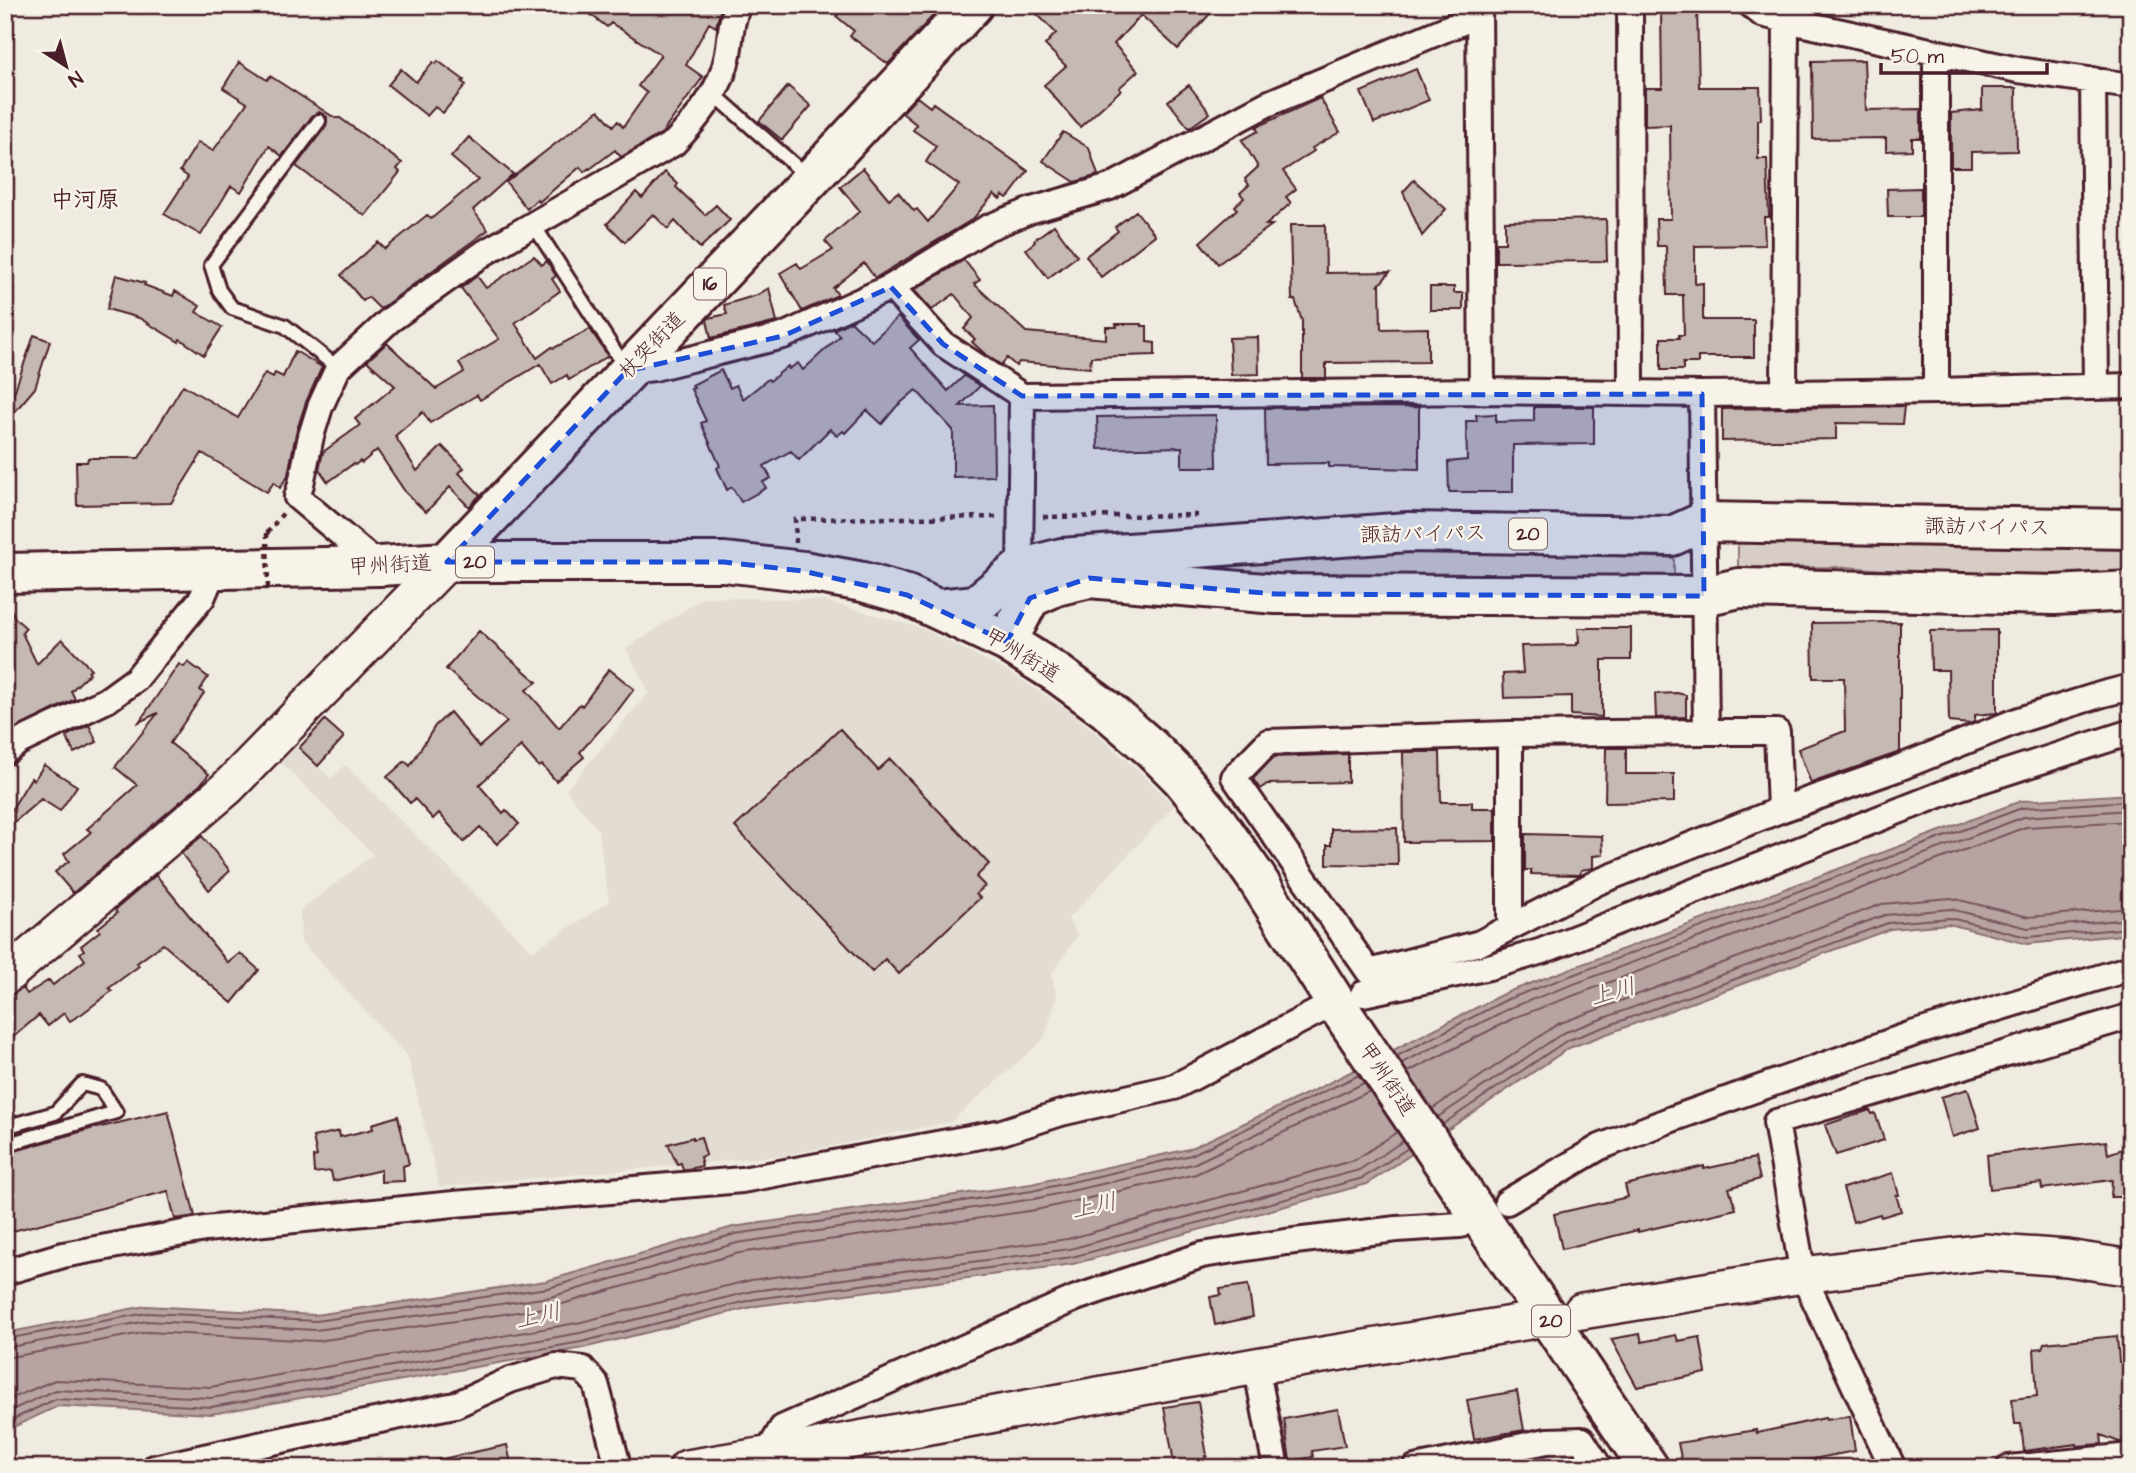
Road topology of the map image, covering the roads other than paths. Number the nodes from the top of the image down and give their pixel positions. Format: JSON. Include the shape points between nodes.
{"nodes":[{"id":1,"x":738,"y":5,"type":"edge"},
{"id":2,"x":973,"y":5,"type":"edge"},
{"id":3,"x":1630,"y":5,"type":"edge"},
{"id":4,"x":1751,"y":5,"type":"edge"},
{"id":5,"x":1479,"y":10,"type":"edge"},
{"id":6,"x":1786,"y":20,"type":"junction"},
{"id":7,"x":1936,"y":53,"type":"junction"},
{"id":8,"x":2093,"y":80,"type":"junction"},
{"id":9,"x":2131,"y":86,"type":"edge"},
{"id":10,"x":714,"y":94,"type":"junction"},
{"id":11,"x":319,"y":121,"type":"dead end"},
{"id":12,"x":811,"y":179,"type":"junction"},
{"id":13,"x":533,"y":224,"type":"junction"},
{"id":14,"x":891,"y":287,"type":"junction"},
{"id":15,"x":338,"y":368,"type":"junction"},
{"id":16,"x":627,"y":371,"type":"junction"},
{"id":17,"x":2131,"y":386,"type":"edge"},
{"id":18,"x":2096,"y":387,"type":"junction"},
{"id":19,"x":1482,"y":391,"type":"junction"},
{"id":20,"x":1936,"y":391,"type":"junction"},
{"id":21,"x":1631,"y":393,"type":"junction"},
{"id":22,"x":1702,"y":394,"type":"junction"},
{"id":23,"x":1784,"y":394,"type":"junction"},
{"id":24,"x":1022,"y":396,"type":"junction"},
{"id":25,"x":1703,"y":522,"type":"junction"},
{"id":26,"x":2131,"y":529,"type":"edge"},
{"id":27,"x":447,"y":562,"type":"junction"},
{"id":28,"x":379,"y":566,"type":"junction"},
{"id":29,"x":1020,"y":569,"type":"junction"},
{"id":30,"x":214,"y":570,"type":"junction"},
{"id":31,"x":5,"y":573,"type":"edge"},
{"id":32,"x":2131,"y":591,"type":"edge"},
{"id":33,"x":1704,"y":596,"type":"junction"},
{"id":34,"x":938,"y":609,"type":"junction"},
{"id":35,"x":1007,"y":642,"type":"junction"},
{"id":36,"x":2131,"y":687,"type":"edge"},
{"id":37,"x":1706,"y":732,"type":"junction"},
{"id":38,"x":2131,"y":732,"type":"edge"},
{"id":39,"x":1510,"y":734,"type":"junction"},
{"id":40,"x":5,"y":752,"type":"edge"},
{"id":41,"x":1780,"y":810,"type":"junction"},
{"id":42,"x":1510,"y":927,"type":"junction"},
{"id":43,"x":2131,"y":968,"type":"edge"},
{"id":44,"x":5,"y":977,"type":"edge"},
{"id":45,"x":1342,"y":1006,"type":"junction"},
{"id":46,"x":2131,"y":1016,"type":"edge"},
{"id":47,"x":5,"y":1127,"type":"edge"},
{"id":48,"x":5,"y":1145,"type":"edge"},
{"id":49,"x":1507,"y":1202,"type":"dead end"},
{"id":50,"x":1461,"y":1225,"type":"dead end"},
{"id":51,"x":2131,"y":1268,"type":"edge"},
{"id":52,"x":5,"y":1272,"type":"edge"},
{"id":53,"x":1803,"y":1275,"type":"junction"},
{"id":54,"x":1581,"y":1311,"type":"dead end"},
{"id":55,"x":1530,"y":1321,"type":"dead end"},
{"id":56,"x":1256,"y":1366,"type":"junction"},
{"id":57,"x":767,"y":1454,"type":"junction"},
{"id":58,"x":2131,"y":1456,"type":"edge"},
{"id":59,"x":823,"y":1457,"type":"edge"},
{"id":60,"x":617,"y":1462,"type":"dead end"},
{"id":61,"x":1441,"y":1465,"type":"edge"},
{"id":62,"x":154,"y":1468,"type":"edge"},
{"id":63,"x":687,"y":1468,"type":"edge"},
{"id":64,"x":1276,"y":1468,"type":"edge"},
{"id":65,"x":1415,"y":1468,"type":"edge"},
{"id":66,"x":1600,"y":1468,"type":"edge"},
{"id":67,"x":1649,"y":1468,"type":"edge"},
{"id":68,"x":1893,"y":1468,"type":"edge"},
{"id":69,"x":2009,"y":1468,"type":"edge"}],
"edges":[{"from":1,"to":10,"type":"street","via":[[731,22],[728,56]]},
{"from":2,"to":12,"type":"main road","name":"杖突街道","number":"16"},
{"from":3,"to":21,"type":"street"},
{"from":4,"to":6,"type":"street","via":[[1762,14]]},
{"from":5,"to":14,"type":"street","via":[[1267,104],[1110,187],[988,228]]},
{"from":5,"to":19,"type":"street"},
{"from":6,"to":7,"type":"street"},
{"from":6,"to":23,"type":"street"},
{"from":7,"to":8,"type":"street"},
{"from":7,"to":20,"type":"street"},
{"from":8,"to":9,"type":"street"},
{"from":8,"to":18,"type":"street"},
{"from":10,"to":12,"type":"lane"},
{"from":10,"to":13,"type":"street","via":[[674,143]]},
{"from":11,"to":15,"type":"lane","via":[[211,265],[219,290],[232,308],[285,326]]},
{"from":12,"to":16,"type":"main road","name":"杖突街道","number":"16"},
{"from":13,"to":15,"type":"street","via":[[390,320]]},
{"from":13,"to":16,"type":"lane"},
{"from":14,"to":16,"type":"street","via":[[783,337]]},
{"from":14,"to":24,"type":"street","via":[[943,344]]},
{"from":15,"to":28,"type":"street","via":[[320,407],[297,497]]},
{"from":16,"to":27,"type":"main road","name":"杖突街道","number":"16"},
{"from":17,"to":18,"type":"street"},
{"from":18,"to":20,"type":"street"},
{"from":19,"to":21,"type":"street"},
{"from":19,"to":24,"type":"street"},
{"from":20,"to":23,"type":"street"},
{"from":21,"to":22,"type":"street"},
{"from":22,"to":23,"type":"street"},
{"from":22,"to":25,"type":"street"},
{"from":24,"to":29,"type":"street"},
{"from":25,"to":26,"type":"main road","name":"諏訪バイパス","number":"20"},
{"from":25,"to":29,"type":"main road","name":"諏訪バイパス","number":"20","via":[[1672,536],[1408,531],[1108,553]]},
{"from":25,"to":33,"type":"street"},
{"from":27,"to":28,"type":"main road","name":"甲州街道","number":"20"},
{"from":27,"to":34,"type":"main road","name":"甲州街道","number":"20","via":[[724,562],[863,582]]},
{"from":27,"to":44,"type":"street","via":[[227,788]]},
{"from":28,"to":30,"type":"main road","name":"甲州街道","number":"20"},
{"from":29,"to":34,"type":"main road","name":"諏訪バイパス","number":"20","via":[[976,605]]},
{"from":30,"to":31,"type":"main road","name":"甲州街道","number":"20"},
{"from":30,"to":40,"type":"street","via":[[202,597],[136,679],[107,700]]},
{"from":32,"to":33,"type":"main road","via":[[2055,595],[1739,588]]},
{"from":33,"to":35,"type":"main road","via":[[1276,594],[1089,578],[1030,598]]},
{"from":33,"to":37,"type":"street"},
{"from":34,"to":35,"type":"main road","name":"甲州街道","number":"20"},
{"from":35,"to":45,"type":"main road","name":"甲州街道","number":"20","via":[[1107,710],[1181,778],[1217,822]]},
{"from":36,"to":41,"type":"street","via":[[2019,720]]},
{"from":37,"to":39,"type":"street"},
{"from":37,"to":41,"type":"street","via":[[1777,732]]},
{"from":38,"to":45,"type":"street","via":[[1957,788],[1542,951]]},
{"from":39,"to":42,"type":"street"},
{"from":39,"to":42,"type":"street","via":[[1268,742],[1234,777],[1369,972],[1480,943]]},
{"from":41,"to":42,"type":"street","via":[[1598,883]]},
{"from":43,"to":49,"type":"street","via":[[1912,1034],[1672,1119],[1600,1147]]},
{"from":45,"to":52,"type":"street","via":[[1174,1087],[1002,1132],[742,1180],[205,1229],[63,1255]]},
{"from":45,"to":67,"type":"main road","name":"甲州街道","number":"20"},
{"from":46,"to":53,"type":"street","via":[[1776,1122]]},
{"from":47,"to":48,"type":"lane","via":[[55,1113],[82,1084],[101,1089],[116,1112]]},
{"from":50,"to":57,"type":"street","via":[[1286,1242],[1202,1255],[1154,1270],[1076,1298],[782,1428]]},
{"from":51,"to":53,"type":"street","via":[[1984,1252]]},
{"from":53,"to":54,"type":"street"},
{"from":53,"to":68,"type":"street"},
{"from":55,"to":56,"type":"street"},
{"from":56,"to":59,"type":"street"},
{"from":56,"to":64,"type":"street"},
{"from":57,"to":59,"type":"street"},
{"from":57,"to":63,"type":"street"},
{"from":58,"to":69,"type":"street"},
{"from":60,"to":62,"type":"street","via":[[596,1384],[583,1369],[556,1366],[510,1380],[455,1405]]},
{"from":61,"to":65,"type":"street"},
{"from":61,"to":66,"type":"street","via":[[1547,1441],[1582,1440]]}]}
